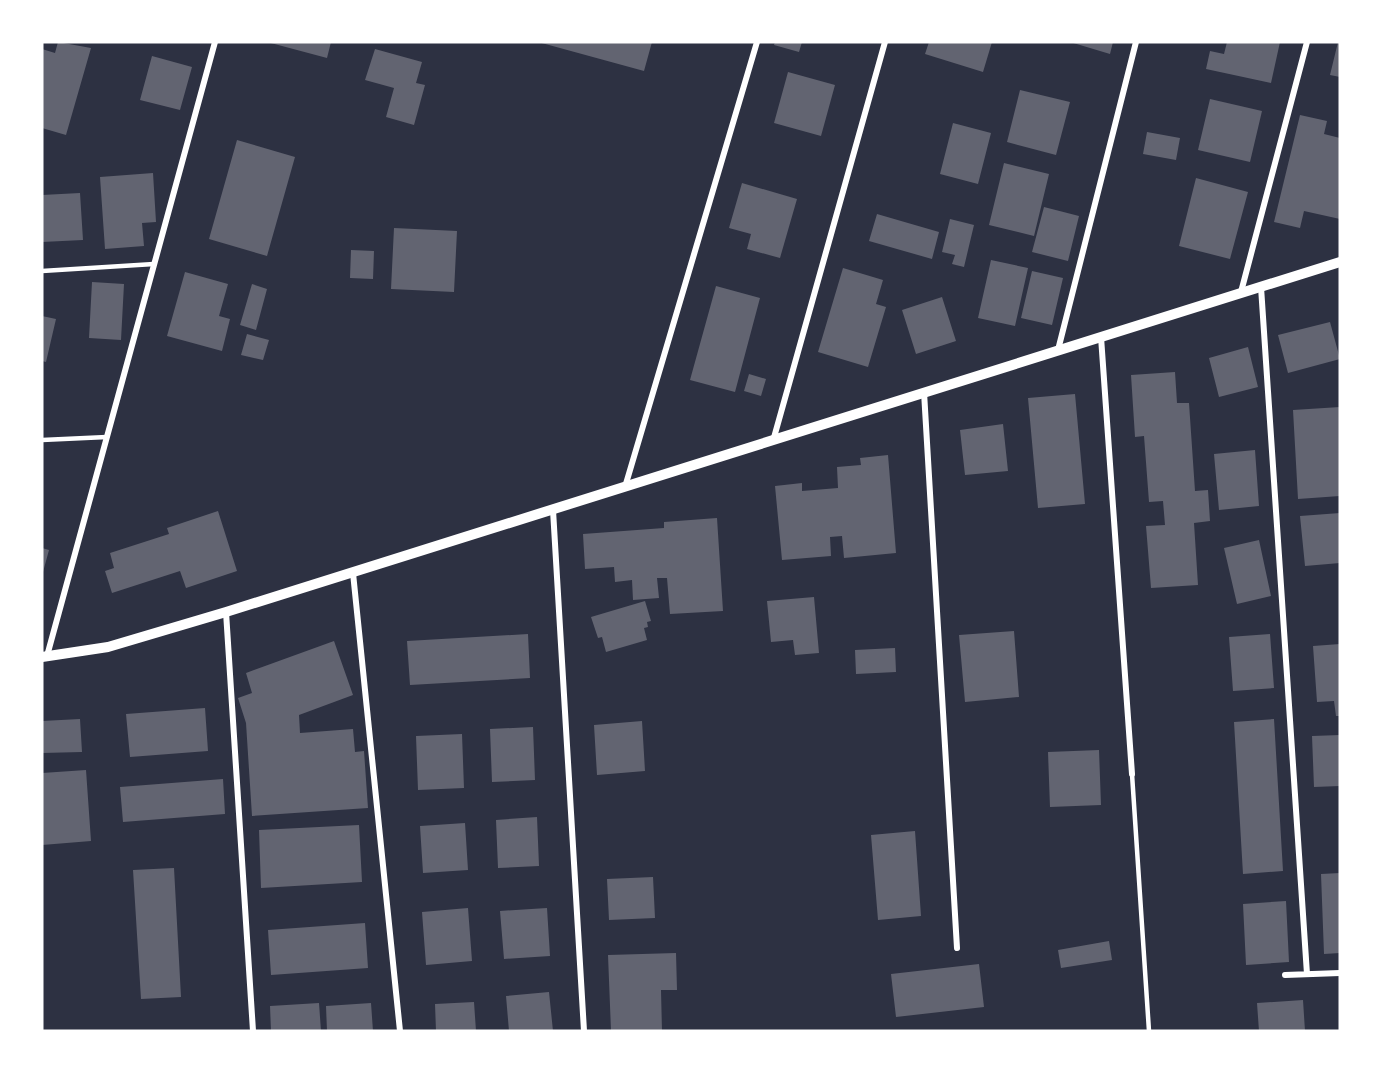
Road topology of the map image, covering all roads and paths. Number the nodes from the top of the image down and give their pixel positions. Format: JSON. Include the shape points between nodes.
{"nodes":[{"id":1,"x":215,"y":42,"type":"edge"},
{"id":2,"x":757,"y":42,"type":"edge"},
{"id":3,"x":885,"y":42,"type":"edge"},
{"id":4,"x":1136,"y":42,"type":"edge"},
{"id":5,"x":1307,"y":42,"type":"edge"},
{"id":6,"x":1340,"y":262,"type":"edge"},
{"id":7,"x":154,"y":264,"type":"junction"},
{"id":8,"x":42,"y":271,"type":"edge"},
{"id":9,"x":1262,"y":286,"type":"junction"},
{"id":10,"x":1241,"y":293,"type":"junction"},
{"id":11,"x":1101,"y":337,"type":"junction"},
{"id":12,"x":1058,"y":351,"type":"junction"},
{"id":13,"x":924,"y":392,"type":"junction"},
{"id":14,"x":107,"y":437,"type":"junction"},
{"id":15,"x":42,"y":440,"type":"edge"},
{"id":16,"x":772,"y":441,"type":"junction"},
{"id":17,"x":625,"y":488,"type":"junction"},
{"id":18,"x":553,"y":510,"type":"junction"},
{"id":19,"x":353,"y":573,"type":"junction"},
{"id":20,"x":226,"y":612,"type":"junction"},
{"id":21,"x":44,"y":657,"type":"edge"},
{"id":22,"x":1132,"y":774,"type":"joint"},
{"id":23,"x":957,"y":948,"type":"dead end"},
{"id":24,"x":1340,"y":973,"type":"edge"},
{"id":25,"x":1307,"y":974,"type":"junction"},
{"id":26,"x":1285,"y":975,"type":"dead end"},
{"id":27,"x":253,"y":1031,"type":"edge"},
{"id":28,"x":400,"y":1031,"type":"edge"},
{"id":29,"x":584,"y":1031,"type":"edge"},
{"id":30,"x":1149,"y":1031,"type":"edge"}],
"edges":[{"from":1,"to":7,"type":"street"},
{"from":2,"to":17,"type":"street"},
{"from":3,"to":16,"type":"street"},
{"from":4,"to":12,"type":"street"},
{"from":5,"to":10,"type":"street"},
{"from":6,"to":9,"type":"street"},
{"from":7,"to":8,"type":"lane"},
{"from":7,"to":14,"type":"street"},
{"from":9,"to":10,"type":"street"},
{"from":9,"to":25,"type":"street"},
{"from":10,"to":11,"type":"street"},
{"from":11,"to":12,"type":"street"},
{"from":11,"to":22,"type":"street"},
{"from":12,"to":13,"type":"street"},
{"from":13,"to":16,"type":"street"},
{"from":13,"to":23,"type":"street"},
{"from":14,"to":15,"type":"lane"},
{"from":14,"to":21,"type":"street"},
{"from":16,"to":17,"type":"street"},
{"from":17,"to":18,"type":"street"},
{"from":18,"to":19,"type":"street"},
{"from":18,"to":29,"type":"street"},
{"from":19,"to":20,"type":"street"},
{"from":19,"to":28,"type":"street"},
{"from":20,"to":21,"type":"street","via":[[108,647]]},
{"from":20,"to":27,"type":"street"},
{"from":22,"to":30,"type":"lane"},
{"from":24,"to":25,"type":"street"},
{"from":25,"to":26,"type":"street"}]}
